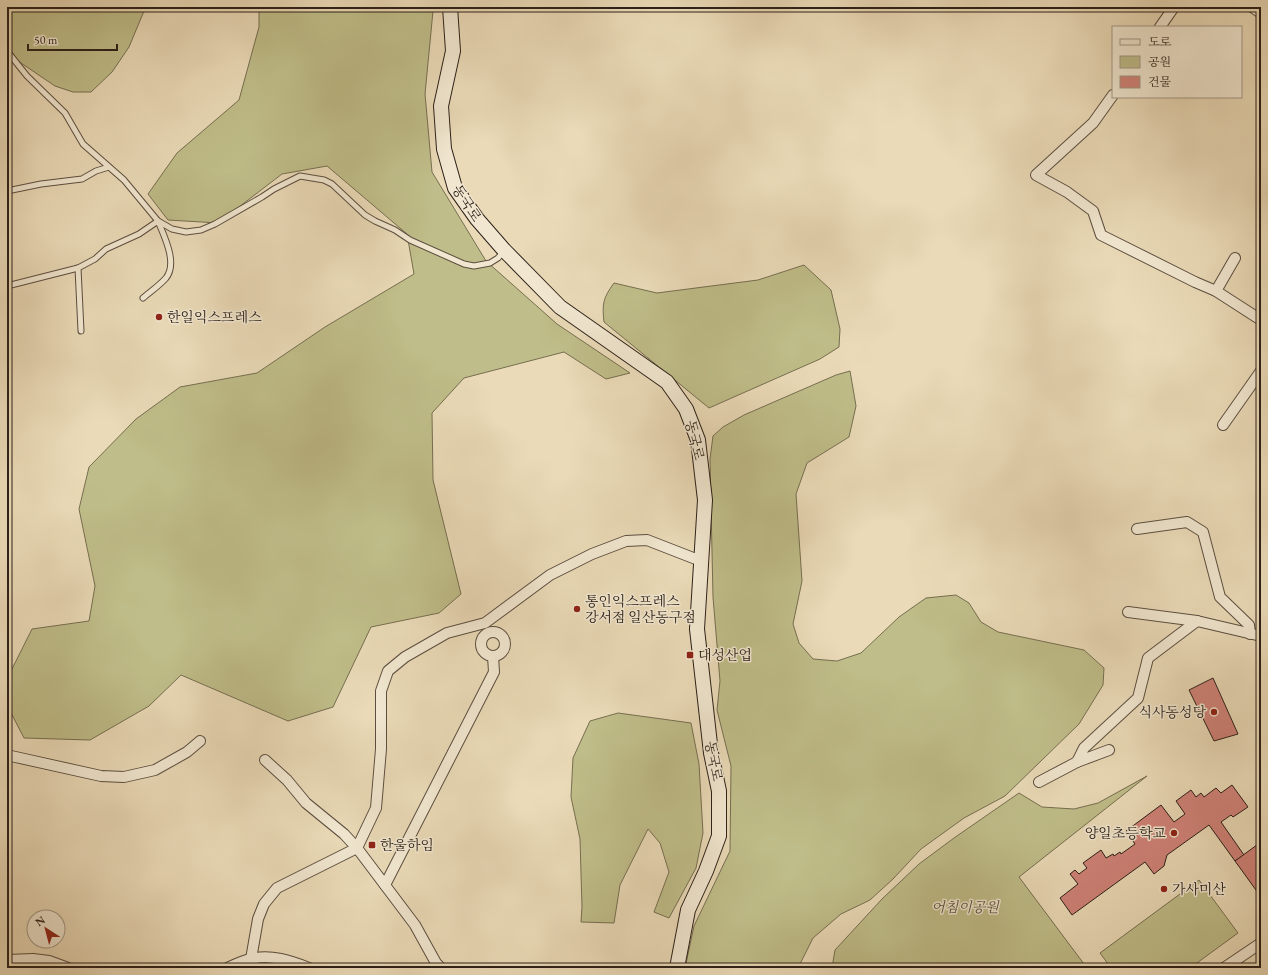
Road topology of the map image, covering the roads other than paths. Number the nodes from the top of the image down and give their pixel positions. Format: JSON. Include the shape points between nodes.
{"nodes":[{"id":1,"x":450,"y":7,"type":"edge"},
{"id":2,"x":1174,"y":7,"type":"edge"},
{"id":3,"x":1252,"y":7,"type":"edge"},
{"id":4,"x":1261,"y":13,"type":"edge"},
{"id":5,"x":1161,"y":26,"type":"edge"},
{"id":6,"x":7,"y":53,"type":"edge"},
{"id":7,"x":1112,"y":96,"type":"edge"},
{"id":8,"x":109,"y":167,"type":"junction"},
{"id":9,"x":7,"y":191,"type":"edge"},
{"id":10,"x":158,"y":222,"type":"junction"},
{"id":11,"x":504,"y":250,"type":"junction"},
{"id":12,"x":1235,"y":258,"type":"dead end"},
{"id":13,"x":78,"y":268,"type":"junction"},
{"id":14,"x":7,"y":286,"type":"edge"},
{"id":15,"x":1216,"y":291,"type":"junction"},
{"id":16,"x":143,"y":298,"type":"dead end"},
{"id":17,"x":1261,"y":320,"type":"edge"},
{"id":18,"x":81,"y":331,"type":"dead end"},
{"id":19,"x":1261,"y":371,"type":"edge"},
{"id":20,"x":1223,"y":425,"type":"dead end"},
{"id":21,"x":1137,"y":529,"type":"dead end"},
{"id":22,"x":701,"y":561,"type":"junction"},
{"id":23,"x":1128,"y":612,"type":"dead end"},
{"id":24,"x":1197,"y":622,"type":"junction"},
{"id":25,"x":485,"y":623,"type":"junction"},
{"id":26,"x":489,"y":633,"type":"junction"},
{"id":27,"x":1250,"y":634,"type":"junction"},
{"id":28,"x":1261,"y":636,"type":"edge"},
{"id":29,"x":493,"y":656,"type":"junction"},
{"id":30,"x":200,"y":741,"type":"dead end"},
{"id":31,"x":1109,"y":750,"type":"dead end"},
{"id":32,"x":7,"y":757,"type":"edge"},
{"id":33,"x":265,"y":760,"type":"dead end"},
{"id":34,"x":1077,"y":762,"type":"junction"},
{"id":35,"x":1039,"y":782,"type":"dead end"},
{"id":36,"x":357,"y":848,"type":"junction"},
{"id":37,"x":385,"y":885,"type":"junction"},
{"id":38,"x":1261,"y":942,"type":"edge"},
{"id":39,"x":251,"y":958,"type":"junction"},
{"id":40,"x":7,"y":960,"type":"edge"},
{"id":41,"x":68,"y":968,"type":"edge"},
{"id":42,"x":228,"y":968,"type":"edge"},
{"id":43,"x":309,"y":968,"type":"edge"},
{"id":44,"x":441,"y":968,"type":"edge"},
{"id":45,"x":677,"y":968,"type":"edge"},
{"id":46,"x":1224,"y":968,"type":"edge"}],
"edges":[{"from":1,"to":11,"type":"street","name":"동국로","via":[[453,52],[441,106],[444,149],[455,188],[476,219]]},
{"from":2,"to":5,"type":"street"},
{"from":3,"to":4,"type":"street"},
{"from":6,"to":8,"type":"lane","via":[[65,113],[83,144]]},
{"from":7,"to":15,"type":"street","via":[[1093,123],[1036,175],[1067,192],[1093,211],[1101,235]]},
{"from":8,"to":9,"type":"lane","via":[[82,179]]},
{"from":8,"to":10,"type":"lane","via":[[134,192]]},
{"from":10,"to":11,"type":"lane","via":[[186,232],[201,230],[232,215],[288,181],[300,176],[313,177],[332,184],[375,221],[464,264],[474,266],[490,263]]},
{"from":10,"to":13,"type":"lane","via":[[106,249],[95,259]]},
{"from":10,"to":16,"type":"lane","via":[[167,243],[171,265],[167,277]]},
{"from":11,"to":22,"type":"street","name":"동국로","via":[[560,307],[667,382],[686,409],[698,440],[705,500]]},
{"from":12,"to":15,"type":"street"},
{"from":13,"to":14,"type":"lane"},
{"from":13,"to":18,"type":"lane"},
{"from":15,"to":17,"type":"street"},
{"from":19,"to":20,"type":"street"},
{"from":21,"to":27,"type":"street","via":[[1187,522],[1203,532],[1220,597],[1249,625]]},
{"from":22,"to":25,"type":"street","via":[[647,540],[626,541],[592,554],[550,575]]},
{"from":22,"to":45,"type":"street","name":"동국로","via":[[697,629],[711,753],[719,791],[719,836],[688,910]]},
{"from":23,"to":24,"type":"street"},
{"from":24,"to":27,"type":"street"},
{"from":24,"to":34,"type":"street","via":[[1148,658],[1138,698],[1084,748]]},
{"from":25,"to":26,"type":"street"},
{"from":25,"to":36,"type":"street","via":[[447,633],[405,657],[388,671],[381,691],[381,749],[376,808]]},
{"from":26,"to":29,"type":"street","via":[[483,638],[481,646],[485,653]]},
{"from":26,"to":29,"type":"street","via":[[496,633],[504,640],[503,651]]},
{"from":27,"to":28,"type":"street"},
{"from":29,"to":37,"type":"street","via":[[494,672]]},
{"from":30,"to":32,"type":"street","via":[[187,752],[155,770],[124,777],[101,776],[44,762]]},
{"from":31,"to":34,"type":"street"},
{"from":33,"to":36,"type":"street","via":[[287,780],[306,803]]},
{"from":34,"to":35,"type":"street"},
{"from":36,"to":37,"type":"street"},
{"from":36,"to":39,"type":"street","via":[[277,888],[264,904],[258,919]]},
{"from":37,"to":44,"type":"street","via":[[415,924]]},
{"from":38,"to":46,"type":"street"},
{"from":39,"to":42,"type":"street"},
{"from":39,"to":43,"type":"street","via":[[272,957]]},
{"from":40,"to":41,"type":"street","via":[[49,961]]}]}
